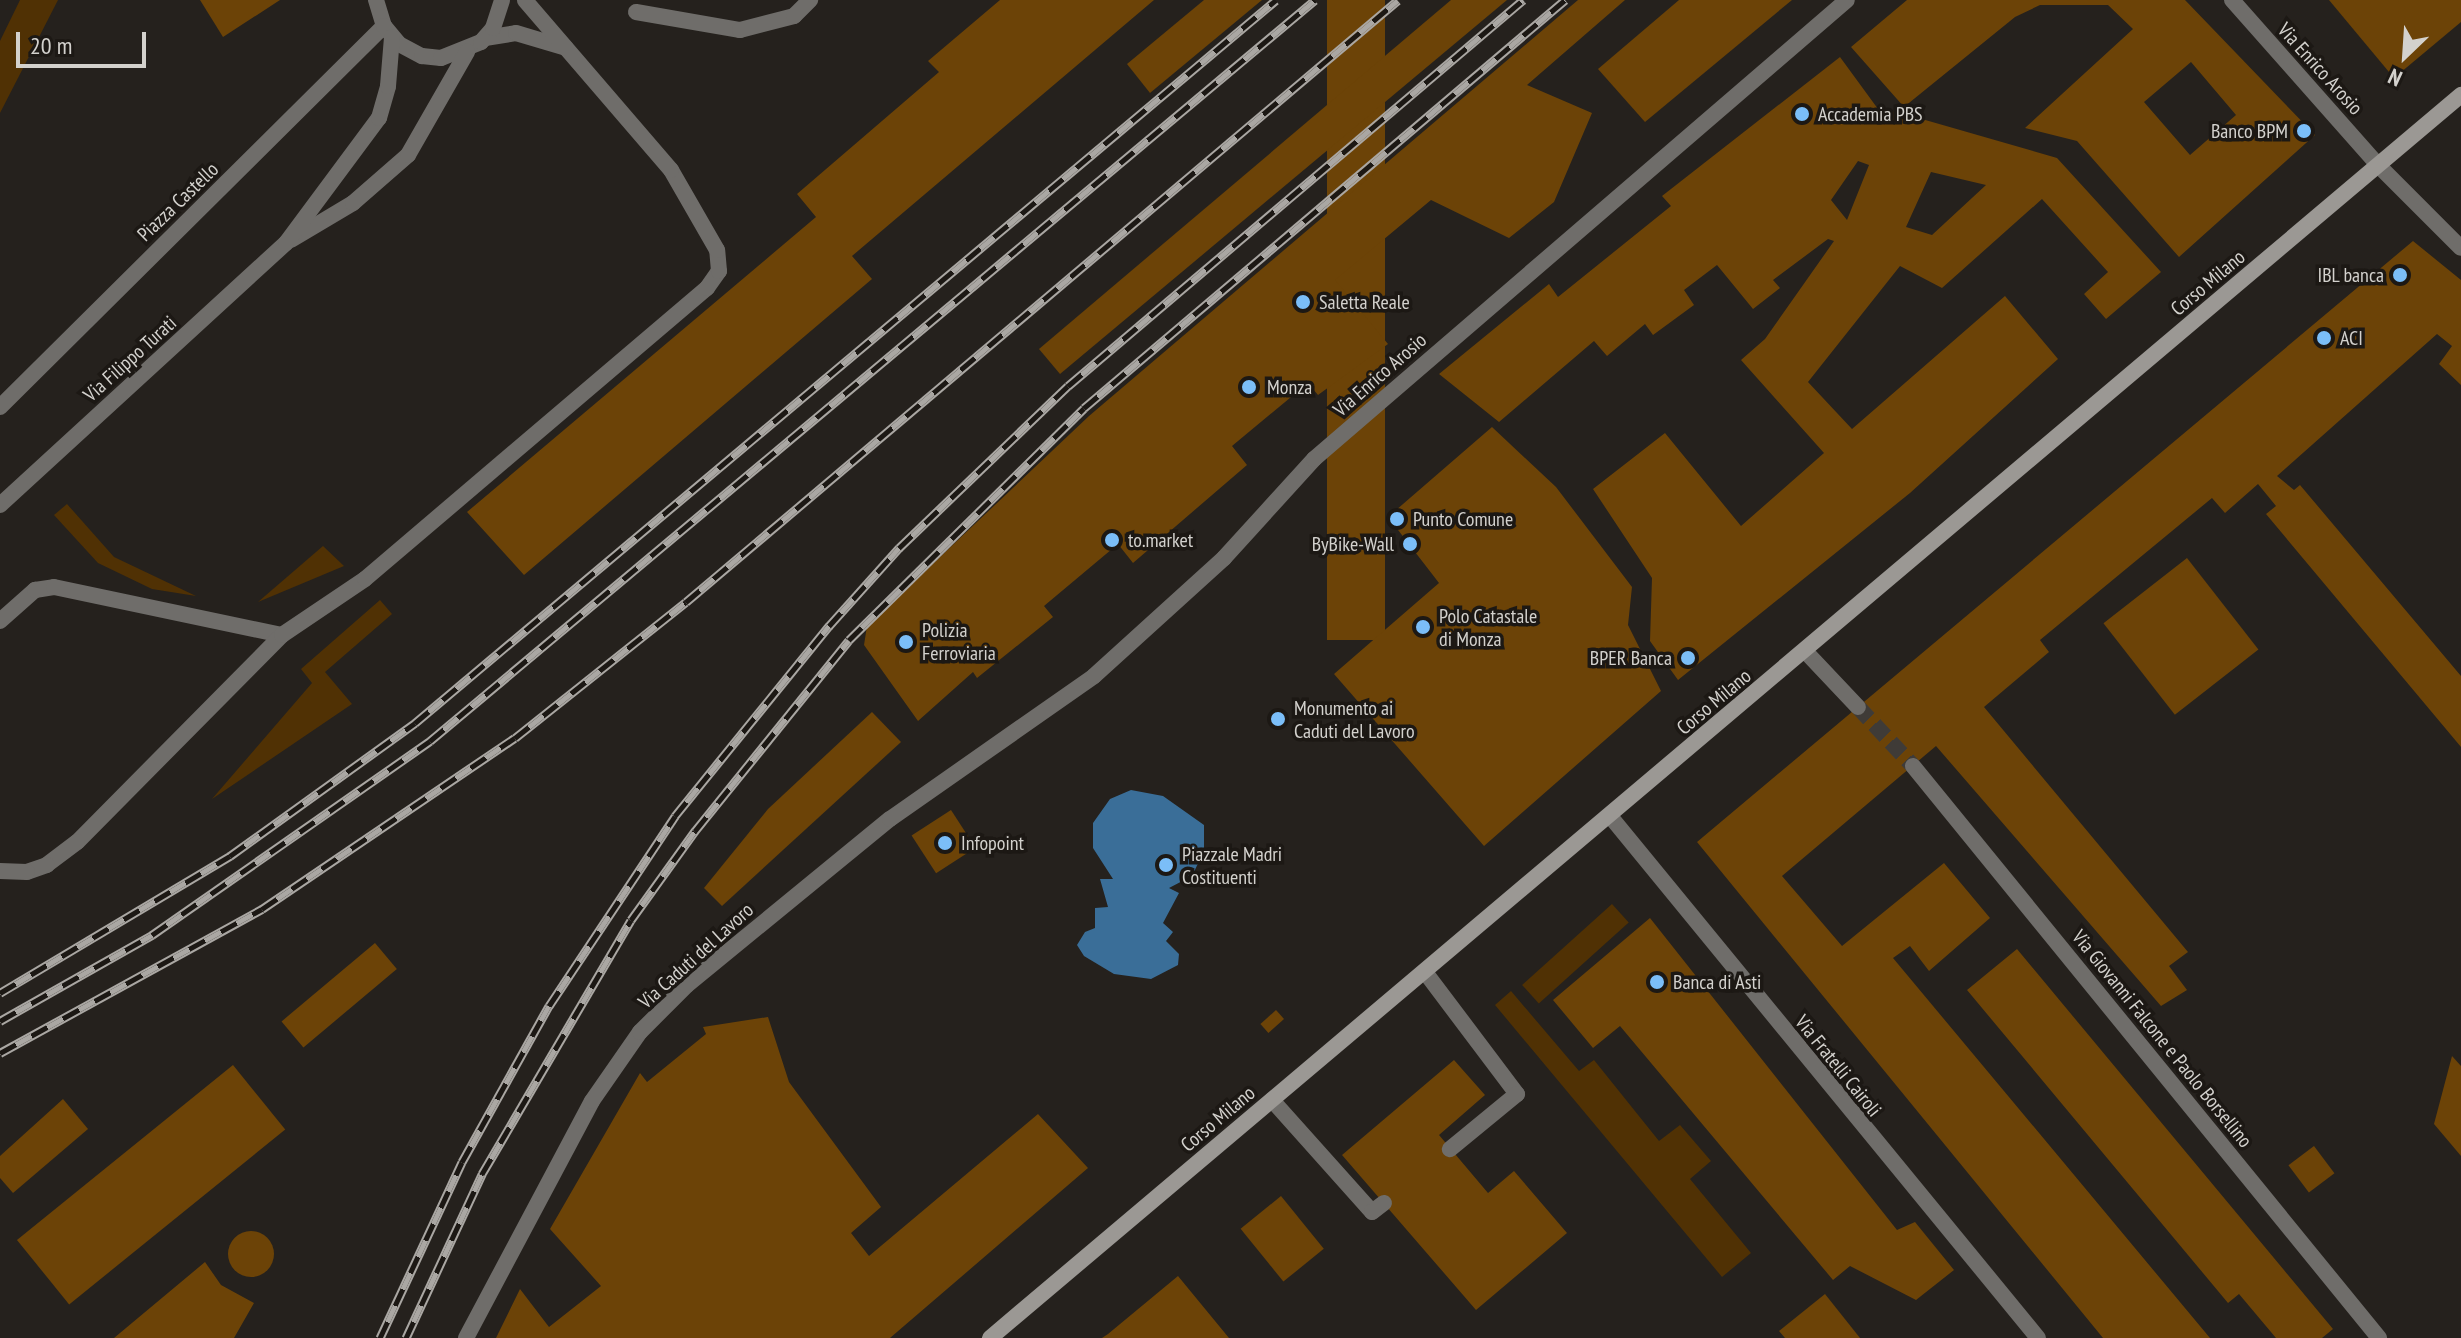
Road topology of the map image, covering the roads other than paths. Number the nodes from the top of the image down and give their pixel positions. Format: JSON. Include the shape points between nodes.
{"nodes":[{"id":1,"x":502,"y":0,"type":"edge"},
{"id":2,"x":525,"y":0,"type":"edge"},
{"id":3,"x":810,"y":0,"type":"edge"},
{"id":4,"x":1847,"y":0,"type":"edge"},
{"id":5,"x":2232,"y":0,"type":"edge"},
{"id":6,"x":375,"y":2,"type":"edge"},
{"id":7,"x":636,"y":12,"type":"dead end"},
{"id":8,"x":388,"y":32,"type":"junction"},
{"id":9,"x":485,"y":38,"type":"junction"},
{"id":10,"x":567,"y":48,"type":"junction"},
{"id":11,"x":467,"y":52,"type":"junction"},
{"id":12,"x":2461,"y":95,"type":"edge"},
{"id":13,"x":2378,"y":165,"type":"junction"},
{"id":14,"x":286,"y":243,"type":"junction"},
{"id":15,"x":2461,"y":248,"type":"edge"},
{"id":16,"x":0,"y":407,"type":"edge"},
{"id":17,"x":0,"y":505,"type":"edge"},
{"id":18,"x":0,"y":621,"type":"edge"},
{"id":19,"x":282,"y":635,"type":"junction"},
{"id":20,"x":1805,"y":651,"type":"junction"},
{"id":21,"x":1858,"y":707,"type":"tunnel mouth"},
{"id":22,"x":1913,"y":766,"type":"tunnel mouth"},
{"id":23,"x":944,"y":783,"type":"joint"},
{"id":24,"x":1610,"y":816,"type":"junction"},
{"id":25,"x":0,"y":871,"type":"edge"},
{"id":26,"x":1425,"y":972,"type":"junction"},
{"id":27,"x":1272,"y":1100,"type":"junction"},
{"id":28,"x":1450,"y":1149,"type":"dead end"},
{"id":29,"x":1384,"y":1203,"type":"dead end"},
{"id":30,"x":466,"y":1338,"type":"edge"},
{"id":31,"x":990,"y":1338,"type":"edge"},
{"id":32,"x":2038,"y":1338,"type":"edge"},
{"id":33,"x":2379,"y":1338,"type":"edge"}],
"edges":[{"from":1,"to":9,"type":"street"},
{"from":2,"to":10,"type":"street"},
{"from":3,"to":7,"type":"street","via":[[794,16],[740,30]]},
{"from":4,"to":23,"type":"street","name":"Via Enrico Arosio","via":[[1314,459],[1224,558],[1094,676]]},
{"from":5,"to":13,"type":"street","name":"Via Enrico Arosio"},
{"from":6,"to":8,"type":"street"},
{"from":8,"to":11,"type":"street","via":[[422,56]]},
{"from":8,"to":14,"type":"street","name":"Via Filippo Turati","via":[[388,86],[379,118]]},
{"from":8,"to":16,"type":"street","name":"Piazza Castello"},
{"from":9,"to":10,"type":"street","via":[[516,33]]},
{"from":9,"to":11,"type":"street"},
{"from":10,"to":19,"type":"street","via":[[671,170],[717,250],[717,277],[365,579]]},
{"from":11,"to":14,"type":"street","name":"Via Filippo Turati","via":[[408,155],[353,203]]},
{"from":12,"to":13,"type":"main road","name":"Corso Milano"},
{"from":13,"to":15,"type":"street","name":"Via Enrico Arosio"},
{"from":13,"to":20,"type":"main road","name":"Corso Milano"},
{"from":14,"to":17,"type":"street","name":"Via Filippo Turati"},
{"from":18,"to":19,"type":"street","via":[[35,590],[54,587]]},
{"from":19,"to":25,"type":"street","via":[[77,842],[47,865],[27,872]]},
{"from":20,"to":21,"type":"street"},
{"from":20,"to":24,"type":"main road","name":"Corso Milano"},
{"from":22,"to":33,"type":"street","name":"Via Giovanni Falcone e Paolo Borsellino"},
{"from":23,"to":30,"type":"street","name":"Via Caduti del Lavoro","via":[[890,819],[776,911],[640,1032],[592,1101]]},
{"from":24,"to":26,"type":"main road","name":"Corso Milano"},
{"from":24,"to":32,"type":"street","name":"Via Fratelli Cairoli"},
{"from":26,"to":27,"type":"main road","name":"Corso Milano"},
{"from":26,"to":28,"type":"street","via":[[1517,1094]]},
{"from":27,"to":29,"type":"street","via":[[1372,1212]]},
{"from":27,"to":31,"type":"main road","name":"Corso Milano"}]}
